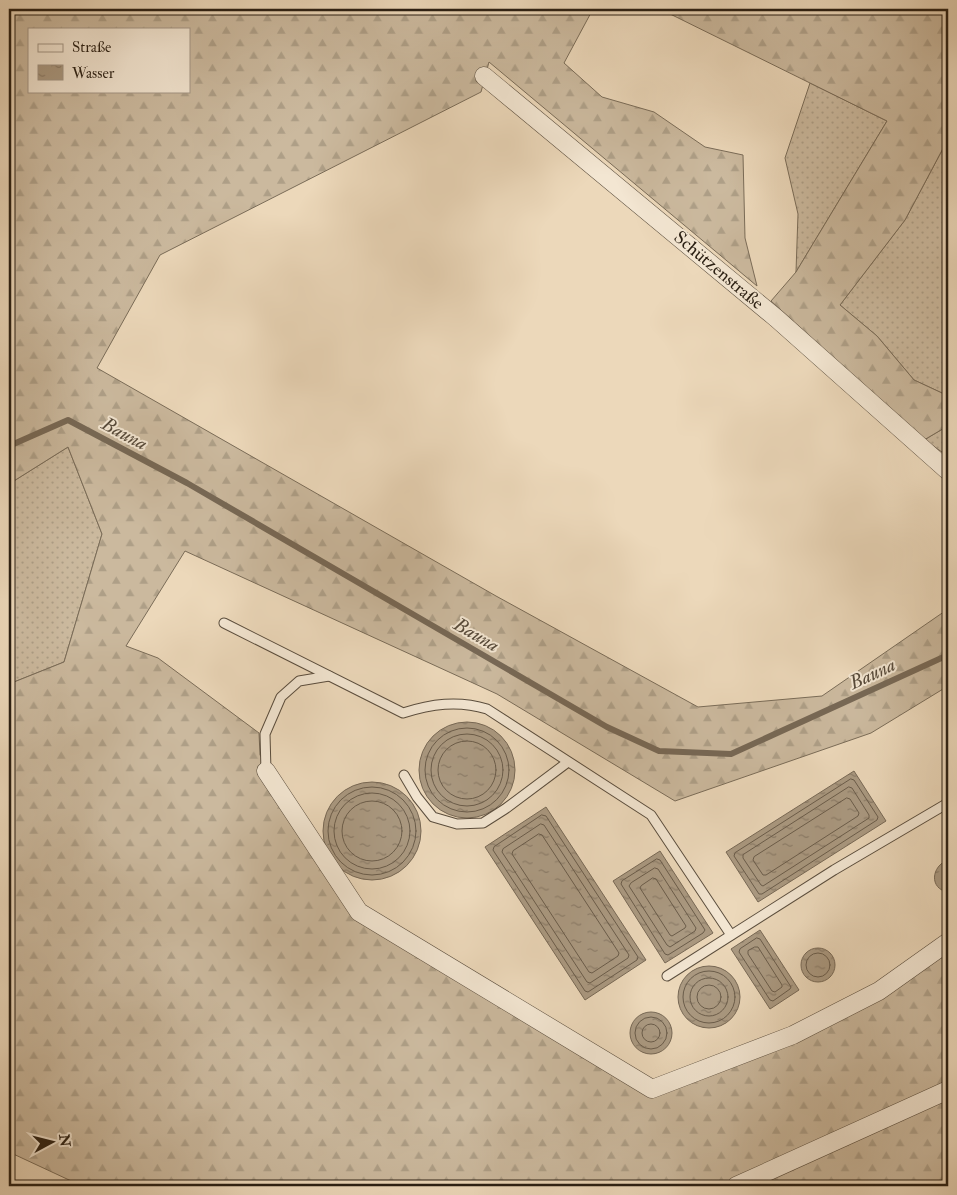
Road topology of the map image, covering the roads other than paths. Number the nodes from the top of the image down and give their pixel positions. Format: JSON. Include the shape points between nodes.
{"nodes":[{"id":1,"x":484,"y":76,"type":"dead end"},
{"id":2,"x":948,"y":471,"type":"edge"},
{"id":3,"x":224,"y":623,"type":"dead end"},
{"id":4,"x":329,"y":676,"type":"junction"},
{"id":5,"x":568,"y":762,"type":"junction"},
{"id":6,"x":266,"y":771,"type":"joint"},
{"id":7,"x":404,"y":776,"type":"dead end"},
{"id":8,"x":948,"y":803,"type":"edge"},
{"id":9,"x":731,"y":935,"type":"junction"},
{"id":10,"x":948,"y":942,"type":"edge"},
{"id":11,"x":668,"y":976,"type":"dead end"},
{"id":12,"x":948,"y":1090,"type":"edge"},
{"id":13,"x":736,"y":1186,"type":"edge"}],
"edges":[{"from":1,"to":2,"type":"street","name":"Schützenstraße","via":[[776,318]]},
{"from":3,"to":4,"type":"lane"},
{"from":4,"to":5,"type":"lane","via":[[403,713],[451,703],[487,709]]},
{"from":4,"to":6,"type":"lane","via":[[299,681],[281,697],[265,734]]},
{"from":5,"to":7,"type":"lane","via":[[483,823],[457,824],[433,817]]},
{"from":5,"to":9,"type":"lane","via":[[651,815]]},
{"from":6,"to":10,"type":"street","via":[[360,912],[652,1089],[793,1035],[879,991]]},
{"from":8,"to":9,"type":"lane"},
{"from":9,"to":11,"type":"lane"},
{"from":12,"to":13,"type":"street"}]}
